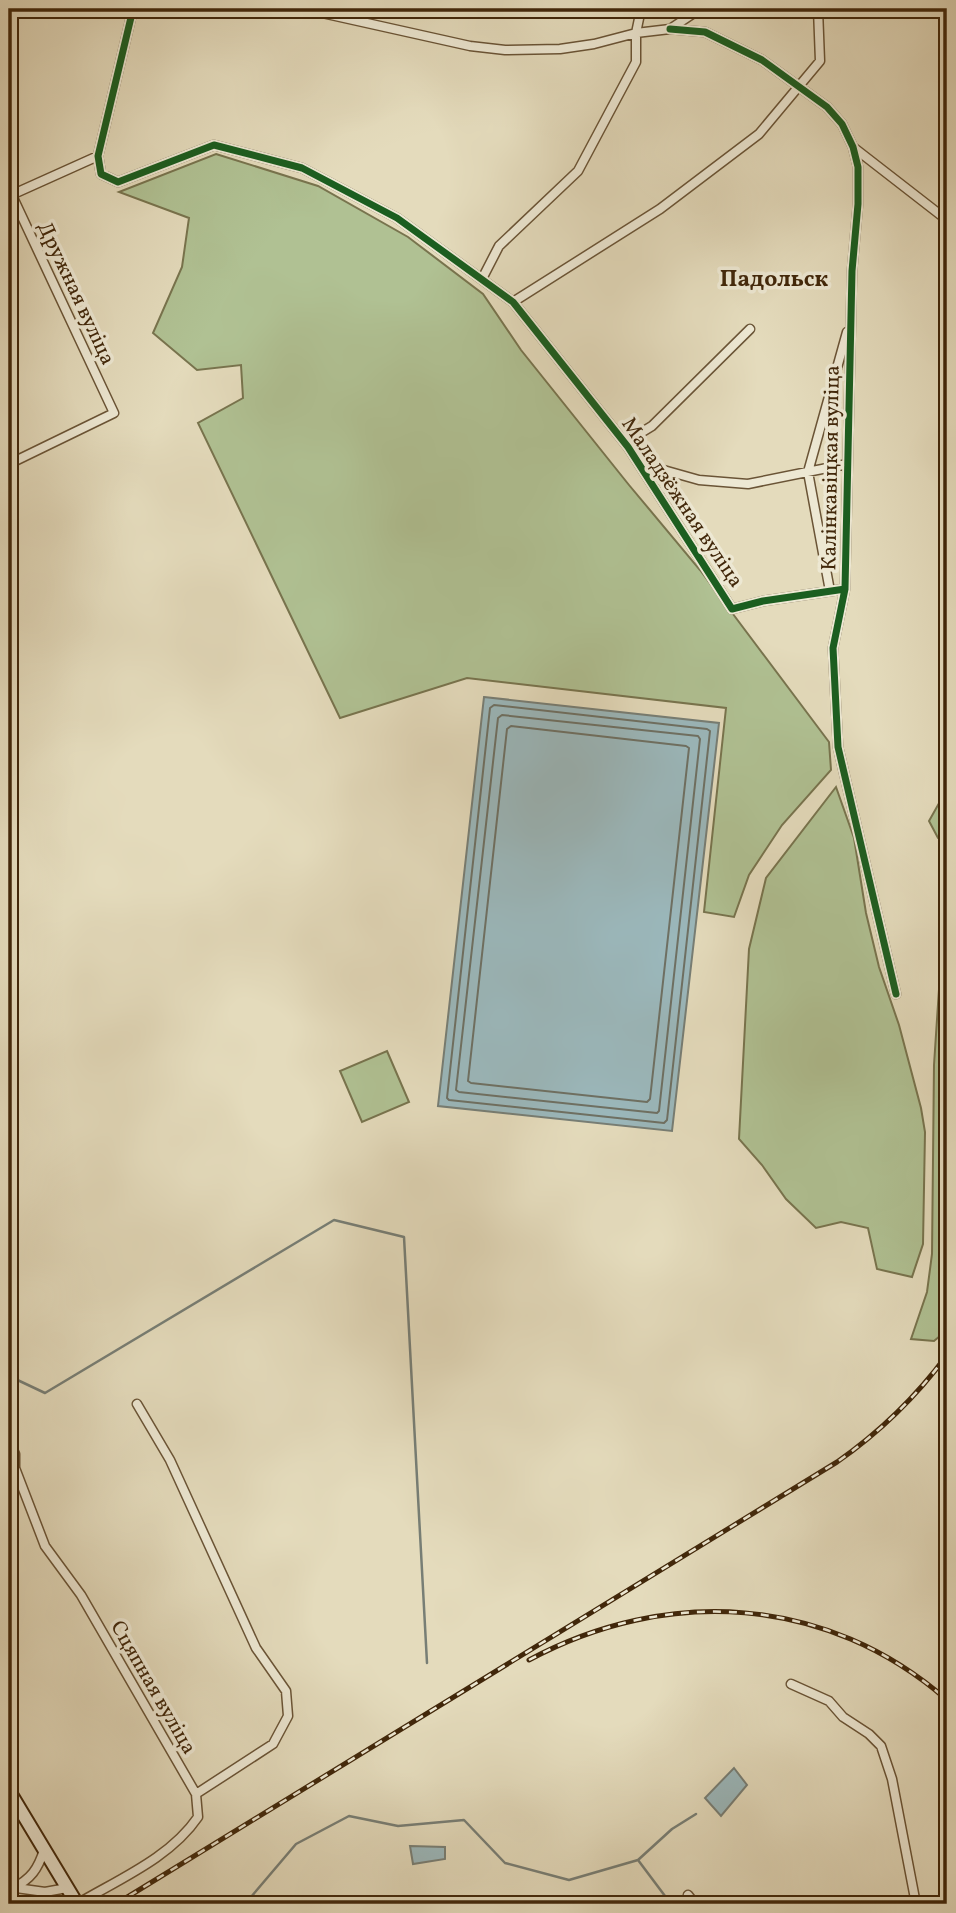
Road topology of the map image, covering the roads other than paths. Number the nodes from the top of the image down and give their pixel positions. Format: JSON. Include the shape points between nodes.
{"nodes":[{"id":1,"x":132,"y":9,"type":"edge"},
{"id":2,"x":304,"y":9,"type":"edge"},
{"id":3,"x":641,"y":9,"type":"edge"},
{"id":4,"x":699,"y":9,"type":"edge"},
{"id":5,"x":818,"y":9,"type":"edge"},
{"id":6,"x":339,"y":13,"type":"edge"},
{"id":7,"x":670,"y":29,"type":"junction"},
{"id":8,"x":636,"y":33,"type":"junction"},
{"id":9,"x":798,"y":86,"type":"junction"},
{"id":10,"x":853,"y":147,"type":"junction"},
{"id":11,"x":98,"y":156,"type":"junction"},
{"id":12,"x":10,"y":193,"type":"edge"},
{"id":13,"x":947,"y":220,"type":"edge"},
{"id":14,"x":482,"y":279,"type":"junction"},
{"id":15,"x":513,"y":302,"type":"junction"},
{"id":16,"x":851,"y":318,"type":"junction"},
{"id":17,"x":750,"y":329,"type":"dead end"},
{"id":18,"x":621,"y":437,"type":"junction"},
{"id":19,"x":628,"y":447,"type":"junction"},
{"id":20,"x":9,"y":464,"type":"edge"},
{"id":21,"x":847,"y":464,"type":"junction"},
{"id":22,"x":807,"y":472,"type":"junction"},
{"id":23,"x":845,"y":589,"type":"junction"},
{"id":24,"x":830,"y":591,"type":"junction"},
{"id":25,"x":896,"y":994,"type":"dead end"},
{"id":26,"x":137,"y":1404,"type":"dead end"},
{"id":27,"x":9,"y":1441,"type":"edge"},
{"id":28,"x":791,"y":1684,"type":"dead end"},
{"id":29,"x":9,"y":1791,"type":"edge"},
{"id":30,"x":196,"y":1794,"type":"junction"},
{"id":31,"x":44,"y":1850,"type":"junction"},
{"id":32,"x":11,"y":1887,"type":"edge"},
{"id":33,"x":67,"y":1888,"type":"junction"},
{"id":34,"x":688,"y":1895,"type":"dead end"},
{"id":35,"x":77,"y":1904,"type":"edge"},
{"id":36,"x":695,"y":1904,"type":"edge"},
{"id":37,"x":916,"y":1904,"type":"edge"}],
"edges":[{"from":1,"to":11,"type":"street"},
{"from":2,"to":6,"type":"street","name":"Калінкавіцкая вуліца"},
{"from":3,"to":8,"type":"street"},
{"from":4,"to":7,"type":"street"},
{"from":5,"to":9,"type":"street","via":[[820,61]]},
{"from":6,"to":8,"type":"street","name":"Калінкавіцкая вуліца","via":[[470,46],[505,50],[560,49]]},
{"from":7,"to":8,"type":"street","name":"Калінкавіцкая вуліца"},
{"from":7,"to":9,"type":"street","name":"Калінкавіцкая вуліца","via":[[705,32],[762,61]]},
{"from":8,"to":14,"type":"street","via":[[636,62],[578,171],[499,246]]},
{"from":9,"to":10,"type":"street","name":"Калінкавіцкая вуліца","via":[[827,107]]},
{"from":9,"to":15,"type":"street","via":[[759,134],[660,209]]},
{"from":10,"to":13,"type":"street","name":"Калінкавіцкая вуліца"},
{"from":10,"to":16,"type":"street","name":"Калінкавіцкая вуліца","via":[[858,204]]},
{"from":11,"to":12,"type":"street"},
{"from":11,"to":14,"type":"street","name":"Маладзёжная вуліца","via":[[101,173],[118,182],[214,145],[302,168],[397,218]]},
{"from":12,"to":20,"type":"street","name":"Дружная вуліца","via":[[114,413]]},
{"from":14,"to":15,"type":"street","name":"Маладзёжная вуліца"},
{"from":15,"to":18,"type":"street","name":"Маладзёжная вуліца"},
{"from":16,"to":21,"type":"street","name":"Калінкавіцкая вуліца"},
{"from":16,"to":22,"type":"street"},
{"from":17,"to":18,"type":"street","via":[[652,426],[634,437]]},
{"from":18,"to":19,"type":"street","name":"Маладзёжная вуліца"},
{"from":19,"to":22,"type":"street","via":[[660,469],[699,480],[748,484]]},
{"from":19,"to":24,"type":"street","name":"Маладзёжная вуліца","via":[[732,609]]},
{"from":21,"to":22,"type":"street"},
{"from":21,"to":23,"type":"street","name":"Калінкавіцкая вуліца"},
{"from":22,"to":24,"type":"street"},
{"from":23,"to":24,"type":"street"},
{"from":23,"to":25,"type":"street","name":"Калінкавіцкая вуліца","via":[[833,648],[838,747]]},
{"from":26,"to":30,"type":"street","via":[[170,1460],[257,1648],[286,1691],[288,1716],[273,1744]]},
{"from":27,"to":30,"type":"street","name":"Сцяпная вуліца","via":[[45,1545],[81,1595]]},
{"from":28,"to":37,"type":"street","via":[[829,1701],[881,1746],[892,1779]]},
{"from":29,"to":31,"type":"main road"},
{"from":30,"to":35,"type":"street","via":[[198,1817],[187,1833],[160,1856]]},
{"from":31,"to":32,"type":"street","via":[[39,1867],[26,1882]]},
{"from":31,"to":33,"type":"main road"},
{"from":32,"to":33,"type":"street","via":[[45,1892]]},
{"from":33,"to":35,"type":"main road"},
{"from":34,"to":36,"type":"street"}]}
